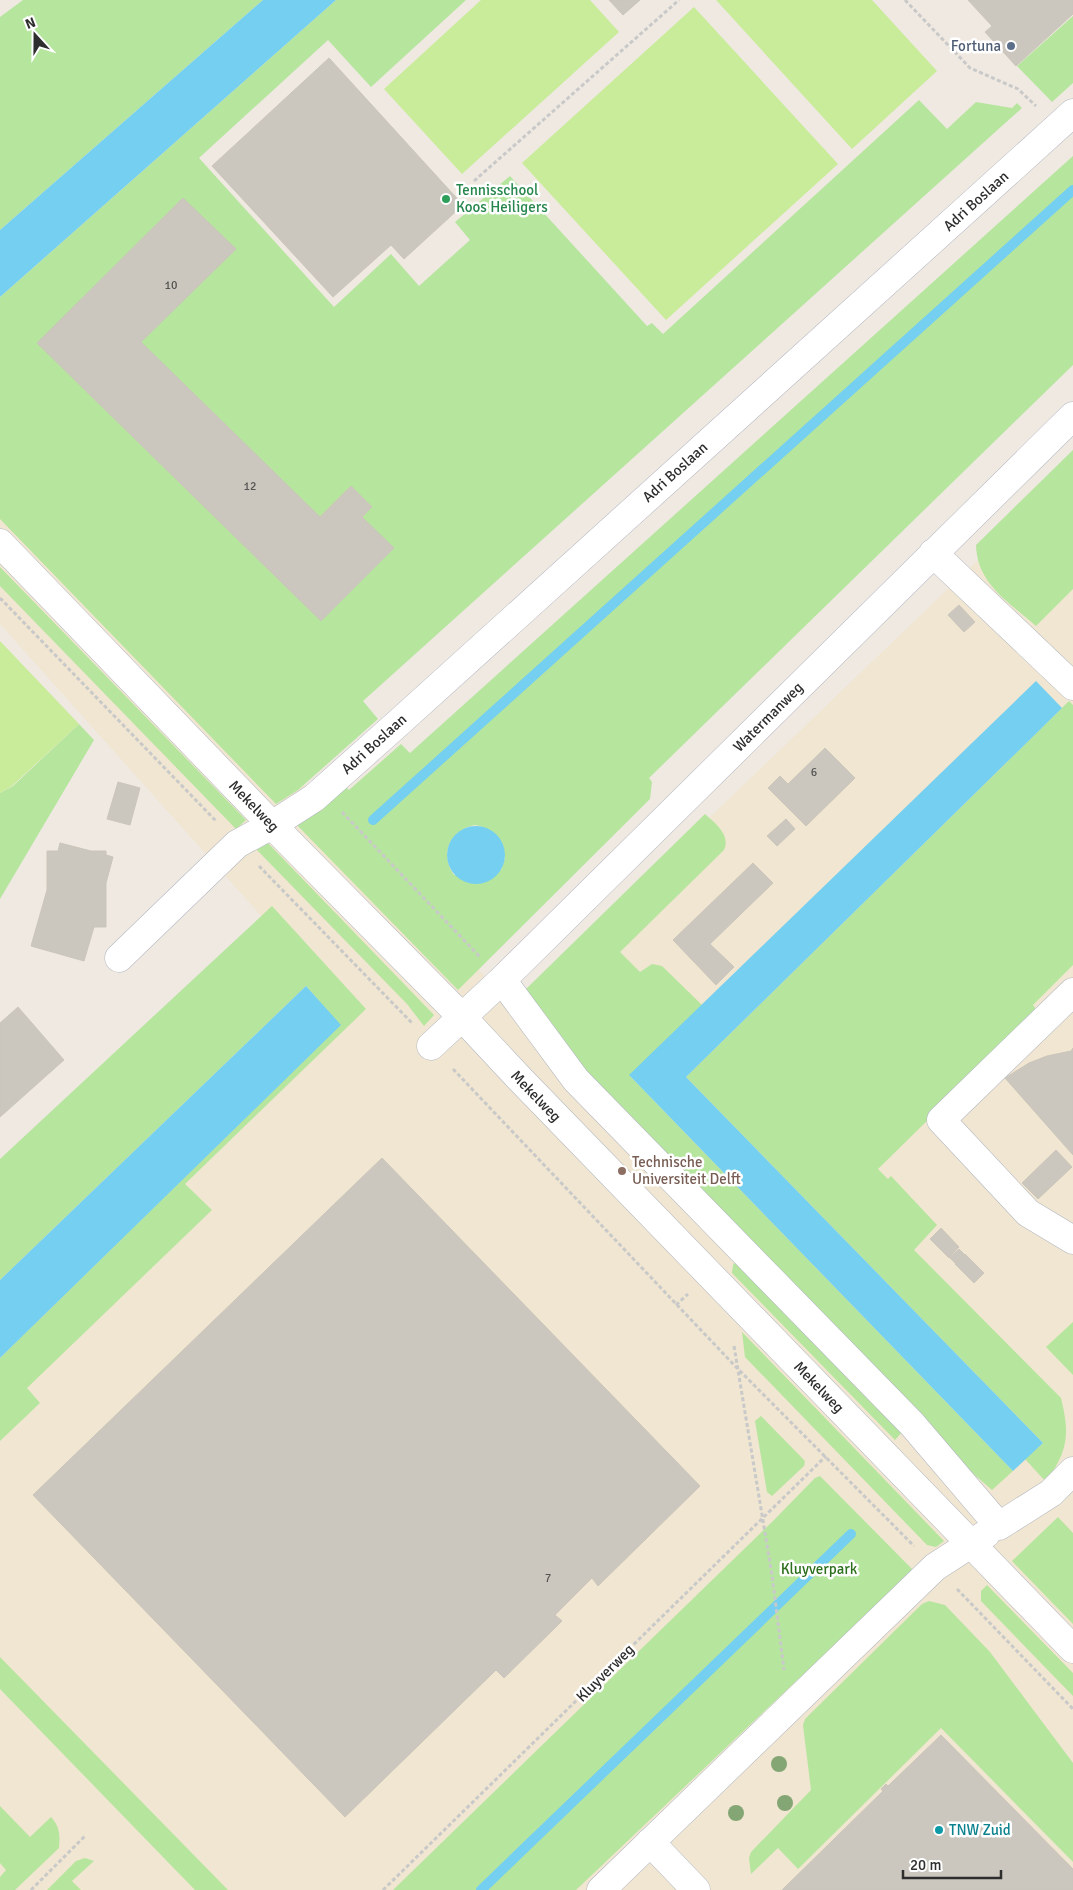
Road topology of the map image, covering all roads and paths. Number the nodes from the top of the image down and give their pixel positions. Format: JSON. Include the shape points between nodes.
{"nodes":[{"id":1,"x":679,"y":0,"type":"edge"},
{"id":2,"x":905,"y":0,"type":"edge"},
{"id":3,"x":1065,"y":120,"type":"edge"},
{"id":4,"x":474,"y":181,"type":"dead end"},
{"id":5,"x":1073,"y":416,"type":"edge"},
{"id":6,"x":0,"y":543,"type":"edge"},
{"id":7,"x":933,"y":553,"type":"junction"},
{"id":8,"x":1073,"y":686,"type":"edge"},
{"id":9,"x":321,"y":791,"type":"junction"},
{"id":10,"x":272,"y":825,"type":"junction"},
{"id":11,"x":119,"y":958,"type":"dead end"},
{"id":12,"x":502,"y":980,"type":"junction"},
{"id":13,"x":1073,"y":992,"type":"edge"},
{"id":14,"x":462,"y":1017,"type":"junction"},
{"id":15,"x":431,"y":1046,"type":"joint"},
{"id":16,"x":1073,"y":1240,"type":"edge"},
{"id":17,"x":736,"y":1368,"type":"junction"},
{"id":18,"x":1073,"y":1471,"type":"edge"},
{"id":19,"x":762,"y":1518,"type":"junction"},
{"id":20,"x":999,"y":1526,"type":"junction"},
{"id":21,"x":971,"y":1544,"type":"junction"},
{"id":22,"x":780,"y":1634,"type":"dead end"},
{"id":23,"x":1073,"y":1649,"type":"edge"},
{"id":24,"x":85,"y":1836,"type":"dead end"},
{"id":25,"x":650,"y":1842,"type":"junction"},
{"id":26,"x":31,"y":1890,"type":"edge"},
{"id":27,"x":384,"y":1890,"type":"edge"},
{"id":28,"x":601,"y":1890,"type":"edge"},
{"id":29,"x":696,"y":1890,"type":"edge"}],
"edges":[{"from":1,"to":4,"type":"path"},
{"from":2,"to":3,"type":"path","via":[[970,68],[1018,88]]},
{"from":3,"to":9,"type":"street","name":"Adri Boslaan"},
{"from":5,"to":7,"type":"street","name":"Watermanweg"},
{"from":6,"to":10,"type":"street","name":"Mekelweg"},
{"from":7,"to":8,"type":"street"},
{"from":7,"to":12,"type":"street","name":"Watermanweg"},
{"from":9,"to":10,"type":"street","name":"Adri Boslaan"},
{"from":9,"to":12,"type":"path"},
{"from":10,"to":11,"type":"street","name":"Adri Boslaan","via":[[237,844]]},
{"from":10,"to":14,"type":"street","name":"Mekelweg"},
{"from":12,"to":14,"type":"street","name":"Watermanweg"},
{"from":12,"to":20,"type":"street","via":[[576,1080],[912,1424]]},
{"from":13,"to":16,"type":"street","via":[[941,1120],[1028,1214]]},
{"from":14,"to":15,"type":"street","name":"Watermanweg"},
{"from":14,"to":21,"type":"street","name":"Mekelweg"},
{"from":15,"to":17,"type":"path"},
{"from":17,"to":19,"type":"path"},
{"from":17,"to":19,"type":"path","name":"Kluyverweg","via":[[826,1456]]},
{"from":18,"to":20,"type":"street","via":[[1051,1493]]},
{"from":19,"to":22,"type":"path"},
{"from":19,"to":27,"type":"path","name":"Kluyverweg"},
{"from":20,"to":21,"type":"street"},
{"from":21,"to":23,"type":"street","name":"Mekelweg"},
{"from":21,"to":25,"type":"street","via":[[935,1567]]},
{"from":24,"to":26,"type":"path"},
{"from":25,"to":28,"type":"street"},
{"from":25,"to":29,"type":"street"}]}
